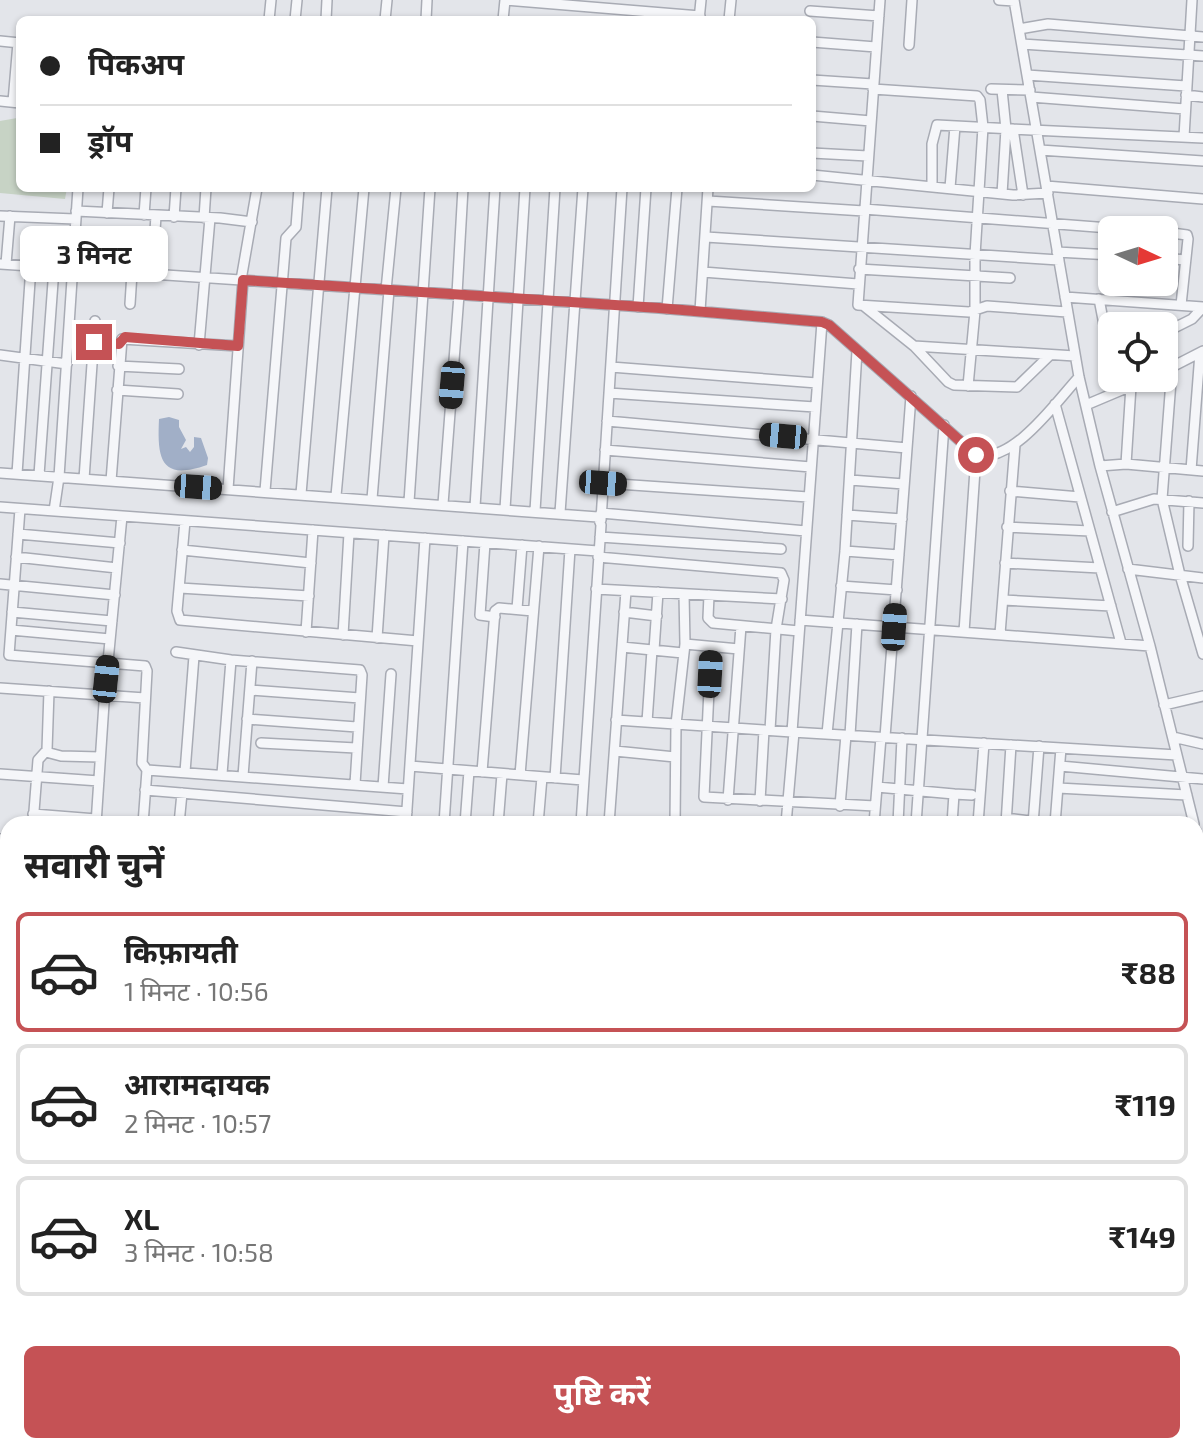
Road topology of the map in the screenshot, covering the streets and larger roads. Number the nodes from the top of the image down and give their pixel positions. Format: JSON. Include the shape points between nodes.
{"nodes":[{"id":1,"x":506,"y":0,"type":"edge"},
{"id":2,"x":880,"y":0,"type":"edge"},
{"id":3,"x":912,"y":0,"type":"edge"},
{"id":4,"x":999,"y":0,"type":"edge"},
{"id":5,"x":1192,"y":0,"type":"edge"},
{"id":6,"x":1014,"y":1,"type":"edge"},
{"id":7,"x":810,"y":11,"type":"dead end"},
{"id":8,"x":678,"y":16,"type":"edge"},
{"id":9,"x":879,"y":16,"type":"junction"},
{"id":10,"x":1019,"y":29,"type":"junction"},
{"id":11,"x":1190,"y":36,"type":"junction"},
{"id":12,"x":1203,"y":37,"type":"edge"},
{"id":13,"x":816,"y":42,"type":"edge"},
{"id":14,"x":1022,"y":44,"type":"junction"},
{"id":15,"x":909,"y":45,"type":"dead end"},
{"id":16,"x":876,"y":47,"type":"junction"},
{"id":17,"x":1189,"y":55,"type":"junction"},
{"id":18,"x":1203,"y":56,"type":"edge"},
{"id":19,"x":1027,"y":75,"type":"junction"},
{"id":20,"x":816,"y":80,"type":"edge"},
{"id":21,"x":873,"y":87,"type":"junction"},
{"id":22,"x":991,"y":89,"type":"dead end"},
{"id":23,"x":1002,"y":90,"type":"junction"},
{"id":24,"x":1186,"y":91,"type":"junction"},
{"id":25,"x":1030,"y":94,"type":"junction"},
{"id":26,"x":1203,"y":97,"type":"edge"},
{"id":27,"x":0,"y":101,"type":"edge"},
{"id":28,"x":16,"y":102,"type":"edge"},
{"id":29,"x":1185,"y":109,"type":"junction"},
{"id":30,"x":816,"y":116,"type":"edge"},
{"id":31,"x":871,"y":121,"type":"junction"},
{"id":32,"x":955,"y":126,"type":"junction"},
{"id":33,"x":983,"y":127,"type":"junction"},
{"id":34,"x":1009,"y":129,"type":"junction"},
{"id":35,"x":1037,"y":129,"type":"junction"},
{"id":36,"x":1184,"y":137,"type":"junction"},
{"id":37,"x":1203,"y":138,"type":"edge"},
{"id":38,"x":1040,"y":150,"type":"junction"},
{"id":39,"x":816,"y":153,"type":"edge"},
{"id":40,"x":868,"y":156,"type":"junction"},
{"id":41,"x":1203,"y":161,"type":"edge"},
{"id":42,"x":816,"y":175,"type":"edge"},
{"id":43,"x":867,"y":181,"type":"junction"},
{"id":44,"x":932,"y":187,"type":"junction"},
{"id":45,"x":950,"y":188,"type":"junction"},
{"id":46,"x":1047,"y":190,"type":"junction"},
{"id":47,"x":78,"y":192,"type":"edge"},
{"id":48,"x":109,"y":192,"type":"edge"},
{"id":49,"x":146,"y":192,"type":"edge"},
{"id":50,"x":176,"y":192,"type":"edge"},
{"id":51,"x":206,"y":192,"type":"edge"},
{"id":52,"x":256,"y":192,"type":"edge"},
{"id":53,"x":299,"y":192,"type":"edge"},
{"id":54,"x":327,"y":192,"type":"edge"},
{"id":55,"x":364,"y":192,"type":"edge"},
{"id":56,"x":396,"y":192,"type":"edge"},
{"id":57,"x":430,"y":192,"type":"edge"},
{"id":58,"x":463,"y":192,"type":"edge"},
{"id":59,"x":495,"y":192,"type":"edge"},
{"id":60,"x":525,"y":192,"type":"edge"},
{"id":61,"x":555,"y":192,"type":"edge"},
{"id":62,"x":583,"y":192,"type":"edge"},
{"id":63,"x":622,"y":192,"type":"edge"},
{"id":64,"x":646,"y":192,"type":"edge"},
{"id":65,"x":677,"y":192,"type":"edge"},
{"id":66,"x":708,"y":192,"type":"edge"},
{"id":67,"x":980,"y":192,"type":"junction"},
{"id":68,"x":1002,"y":194,"type":"junction"},
{"id":69,"x":1023,"y":195,"type":"junction"},
{"id":70,"x":1203,"y":199,"type":"edge"},
{"id":71,"x":708,"y":201,"type":"junction"},
{"id":72,"x":864,"y":210,"type":"junction"},
{"id":73,"x":107,"y":213,"type":"junction"},
{"id":74,"x":76,"y":215,"type":"junction"},
{"id":75,"x":144,"y":215,"type":"junction"},
{"id":76,"x":5,"y":216,"type":"edge"},
{"id":77,"x":156,"y":216,"type":"junction"},
{"id":78,"x":174,"y":217,"type":"junction"},
{"id":79,"x":207,"y":218,"type":"junction"},
{"id":80,"x":978,"y":218,"type":"junction"},
{"id":81,"x":252,"y":222,"type":"junction"},
{"id":82,"x":1053,"y":224,"type":"junction"},
{"id":83,"x":1098,"y":227,"type":"edge"},
{"id":84,"x":1178,"y":234,"type":"edge"},
{"id":85,"x":706,"y":237,"type":"junction"},
{"id":86,"x":861,"y":247,"type":"junction"},
{"id":87,"x":975,"y":255,"type":"junction"},
{"id":88,"x":1098,"y":255,"type":"edge"},
{"id":89,"x":1058,"y":256,"type":"junction"},
{"id":90,"x":1178,"y":259,"type":"edge"},
{"id":91,"x":1185,"y":260,"type":"junction"},
{"id":92,"x":3,"y":264,"type":"edge"},
{"id":93,"x":31,"y":266,"type":"junction"},
{"id":94,"x":54,"y":268,"type":"junction"},
{"id":95,"x":75,"y":269,"type":"junction"},
{"id":96,"x":859,"y":269,"type":"junction"},
{"id":97,"x":703,"y":272,"type":"junction"},
{"id":98,"x":132,"y":273,"type":"junction"},
{"id":99,"x":152,"y":274,"type":"junction"},
{"id":100,"x":976,"y":276,"type":"junction"},
{"id":101,"x":1010,"y":278,"type":"dead end"},
{"id":102,"x":204,"y":279,"type":"junction"},
{"id":103,"x":242,"y":280,"type":"junction"},
{"id":104,"x":281,"y":283,"type":"junction"},
{"id":105,"x":858,"y":284,"type":"junction"},
{"id":106,"x":318,"y":285,"type":"junction"},
{"id":107,"x":356,"y":288,"type":"junction"},
{"id":108,"x":387,"y":290,"type":"junction"},
{"id":109,"x":423,"y":292,"type":"junction"},
{"id":110,"x":458,"y":294,"type":"junction"},
{"id":111,"x":488,"y":297,"type":"junction"},
{"id":112,"x":1065,"y":297,"type":"junction"},
{"id":113,"x":519,"y":299,"type":"junction"},
{"id":114,"x":1099,"y":299,"type":"junction"},
{"id":115,"x":549,"y":301,"type":"junction"},
{"id":116,"x":575,"y":302,"type":"junction"},
{"id":117,"x":130,"y":304,"type":"dead end"},
{"id":118,"x":616,"y":305,"type":"junction"},
{"id":119,"x":1181,"y":305,"type":"junction"},
{"id":120,"x":864,"y":306,"type":"junction"},
{"id":121,"x":638,"y":307,"type":"junction"},
{"id":122,"x":667,"y":309,"type":"junction"},
{"id":123,"x":700,"y":311,"type":"junction"},
{"id":124,"x":975,"y":311,"type":"junction"},
{"id":125,"x":1067,"y":312,"type":"junction"},
{"id":126,"x":1102,"y":312,"type":"edge"},
{"id":127,"x":95,"y":321,"type":"dead end"},
{"id":128,"x":822,"y":322,"type":"junction"},
{"id":129,"x":1178,"y":326,"type":"edge"},
{"id":130,"x":94,"y":342,"type":"junction"},
{"id":131,"x":119,"y":344,"type":"junction"},
{"id":132,"x":199,"y":345,"type":"junction"},
{"id":133,"x":238,"y":346,"type":"junction"},
{"id":134,"x":914,"y":346,"type":"junction"},
{"id":135,"x":969,"y":350,"type":"junction"},
{"id":136,"x":857,"y":351,"type":"junction"},
{"id":137,"x":1201,"y":352,"type":"edge"},
{"id":138,"x":0,"y":355,"type":"edge"},
{"id":139,"x":1050,"y":355,"type":"junction"},
{"id":140,"x":1075,"y":356,"type":"junction"},
{"id":141,"x":25,"y":357,"type":"junction"},
{"id":142,"x":47,"y":359,"type":"junction"},
{"id":143,"x":67,"y":364,"type":"junction"},
{"id":144,"x":1178,"y":365,"type":"edge"},
{"id":145,"x":118,"y":366,"type":"junction"},
{"id":146,"x":611,"y":367,"type":"junction"},
{"id":147,"x":179,"y":369,"type":"dead end"},
{"id":148,"x":1079,"y":377,"type":"junction"},
{"id":149,"x":817,"y":383,"type":"junction"},
{"id":150,"x":968,"y":386,"type":"junction"},
{"id":151,"x":117,"y":390,"type":"junction"},
{"id":152,"x":1117,"y":392,"type":"edge"},
{"id":153,"x":1131,"y":392,"type":"edge"},
{"id":154,"x":1167,"y":392,"type":"edge"},
{"id":155,"x":609,"y":393,"type":"junction"},
{"id":156,"x":178,"y":394,"type":"dead end"},
{"id":157,"x":911,"y":396,"type":"junction"},
{"id":158,"x":1055,"y":404,"type":"junction"},
{"id":159,"x":1086,"y":405,"type":"junction"},
{"id":160,"x":815,"y":407,"type":"junction"},
{"id":161,"x":607,"y":421,"type":"junction"},
{"id":162,"x":944,"y":425,"type":"junction"},
{"id":163,"x":813,"y":439,"type":"junction"},
{"id":164,"x":850,"y":443,"type":"junction"},
{"id":165,"x":1015,"y":445,"type":"junction"},
{"id":166,"x":907,"y":448,"type":"junction"},
{"id":167,"x":605,"y":450,"type":"junction"},
{"id":168,"x":976,"y":455,"type":"junction"},
{"id":169,"x":1126,"y":464,"type":"junction"},
{"id":170,"x":1100,"y":466,"type":"junction"},
{"id":171,"x":811,"y":467,"type":"junction"},
{"id":172,"x":1164,"y":469,"type":"junction"},
{"id":173,"x":1191,"y":470,"type":"junction"},
{"id":174,"x":1203,"y":471,"type":"edge"},
{"id":175,"x":0,"y":473,"type":"edge"},
{"id":176,"x":17,"y":474,"type":"junction"},
{"id":177,"x":39,"y":475,"type":"junction"},
{"id":178,"x":59,"y":477,"type":"junction"},
{"id":179,"x":84,"y":479,"type":"junction"},
{"id":180,"x":850,"y":480,"type":"junction"},
{"id":181,"x":111,"y":481,"type":"junction"},
{"id":182,"x":603,"y":483,"type":"junction"},
{"id":183,"x":904,"y":484,"type":"junction"},
{"id":184,"x":228,"y":489,"type":"junction"},
{"id":185,"x":265,"y":491,"type":"junction"},
{"id":186,"x":1010,"y":491,"type":"junction"},
{"id":187,"x":301,"y":494,"type":"junction"},
{"id":188,"x":336,"y":496,"type":"junction"},
{"id":189,"x":808,"y":497,"type":"junction"},
{"id":190,"x":1080,"y":497,"type":"junction"},
{"id":191,"x":372,"y":499,"type":"junction"},
{"id":192,"x":1162,"y":499,"type":"junction"},
{"id":193,"x":1189,"y":501,"type":"junction"},
{"id":194,"x":409,"y":502,"type":"junction"},
{"id":195,"x":1203,"y":503,"type":"edge"},
{"id":196,"x":443,"y":504,"type":"junction"},
{"id":197,"x":0,"y":507,"type":"edge"},
{"id":198,"x":475,"y":507,"type":"junction"},
{"id":199,"x":20,"y":509,"type":"junction"},
{"id":200,"x":505,"y":509,"type":"junction"},
{"id":201,"x":54,"y":511,"type":"junction"},
{"id":202,"x":535,"y":511,"type":"junction"},
{"id":203,"x":1112,"y":512,"type":"junction"},
{"id":204,"x":560,"y":513,"type":"junction"},
{"id":205,"x":847,"y":515,"type":"junction"},
{"id":206,"x":122,"y":516,"type":"junction"},
{"id":207,"x":601,"y":516,"type":"junction"},
{"id":208,"x":902,"y":519,"type":"junction"},
{"id":209,"x":185,"y":521,"type":"junction"},
{"id":210,"x":1007,"y":527,"type":"junction"},
{"id":211,"x":313,"y":530,"type":"junction"},
{"id":212,"x":806,"y":531,"type":"junction"},
{"id":213,"x":1090,"y":531,"type":"junction"},
{"id":214,"x":349,"y":533,"type":"junction"},
{"id":215,"x":18,"y":534,"type":"junction"},
{"id":216,"x":384,"y":535,"type":"junction"},
{"id":217,"x":600,"y":537,"type":"junction"},
{"id":218,"x":425,"y":538,"type":"junction"},
{"id":219,"x":463,"y":541,"type":"junction"},
{"id":220,"x":120,"y":543,"type":"junction"},
{"id":221,"x":485,"y":543,"type":"junction"},
{"id":222,"x":522,"y":545,"type":"junction"},
{"id":223,"x":539,"y":546,"type":"junction"},
{"id":224,"x":1188,"y":546,"type":"dead end"},
{"id":225,"x":570,"y":549,"type":"junction"},
{"id":226,"x":781,"y":549,"type":"dead end"},
{"id":227,"x":182,"y":550,"type":"junction"},
{"id":228,"x":845,"y":551,"type":"junction"},
{"id":229,"x":598,"y":554,"type":"junction"},
{"id":230,"x":899,"y":555,"type":"junction"},
{"id":231,"x":16,"y":557,"type":"junction"},
{"id":232,"x":311,"y":563,"type":"junction"},
{"id":233,"x":1005,"y":563,"type":"junction"},
{"id":234,"x":117,"y":568,"type":"junction"},
{"id":235,"x":1100,"y":568,"type":"junction"},
{"id":236,"x":1128,"y":569,"type":"junction"},
{"id":237,"x":1180,"y":575,"type":"junction"},
{"id":238,"x":1203,"y":578,"type":"edge"},
{"id":239,"x":0,"y":584,"type":"edge"},
{"id":240,"x":14,"y":585,"type":"junction"},
{"id":241,"x":841,"y":586,"type":"junction"},
{"id":242,"x":180,"y":588,"type":"junction"},
{"id":243,"x":596,"y":589,"type":"junction"},
{"id":244,"x":897,"y":590,"type":"junction"},
{"id":245,"x":626,"y":591,"type":"junction"},
{"id":246,"x":658,"y":592,"type":"junction"},
{"id":247,"x":684,"y":594,"type":"junction"},
{"id":248,"x":115,"y":595,"type":"junction"},
{"id":249,"x":709,"y":595,"type":"junction"},
{"id":250,"x":309,"y":596,"type":"junction"},
{"id":251,"x":782,"y":599,"type":"junction"},
{"id":252,"x":1003,"y":600,"type":"junction"},
{"id":253,"x":1111,"y":606,"type":"junction"},
{"id":254,"x":517,"y":609,"type":"junction"},
{"id":255,"x":533,"y":611,"type":"junction"},
{"id":256,"x":12,"y":612,"type":"junction"},
{"id":257,"x":624,"y":612,"type":"junction"},
{"id":258,"x":657,"y":616,"type":"junction"},
{"id":259,"x":495,"y":617,"type":"junction"},
{"id":260,"x":800,"y":620,"type":"junction"},
{"id":261,"x":112,"y":621,"type":"junction"},
{"id":262,"x":836,"y":623,"type":"junction"},
{"id":263,"x":857,"y":624,"type":"junction"},
{"id":264,"x":741,"y":626,"type":"junction"},
{"id":265,"x":894,"y":627,"type":"junction"},
{"id":266,"x":776,"y":629,"type":"junction"},
{"id":267,"x":931,"y":629,"type":"junction"},
{"id":268,"x":11,"y":630,"type":"junction"},
{"id":269,"x":799,"y":631,"type":"junction"},
{"id":270,"x":306,"y":632,"type":"junction"},
{"id":271,"x":964,"y":632,"type":"junction"},
{"id":272,"x":1000,"y":634,"type":"junction"},
{"id":273,"x":343,"y":635,"type":"junction"},
{"id":274,"x":377,"y":638,"type":"junction"},
{"id":275,"x":110,"y":639,"type":"junction"},
{"id":276,"x":418,"y":641,"type":"junction"},
{"id":277,"x":1121,"y":643,"type":"junction"},
{"id":278,"x":1150,"y":646,"type":"junction"},
{"id":279,"x":622,"y":647,"type":"junction"},
{"id":280,"x":711,"y":647,"type":"junction"},
{"id":281,"x":684,"y":649,"type":"junction"},
{"id":282,"x":739,"y":649,"type":"junction"},
{"id":283,"x":653,"y":650,"type":"junction"},
{"id":284,"x":176,"y":652,"type":"dead end"},
{"id":285,"x":1203,"y":654,"type":"edge"},
{"id":286,"x":194,"y":656,"type":"junction"},
{"id":287,"x":231,"y":660,"type":"junction"},
{"id":288,"x":252,"y":661,"type":"junction"},
{"id":289,"x":108,"y":663,"type":"junction"},
{"id":290,"x":391,"y":674,"type":"dead end"},
{"id":291,"x":0,"y":688,"type":"edge"},
{"id":292,"x":250,"y":690,"type":"junction"},
{"id":293,"x":49,"y":691,"type":"junction"},
{"id":294,"x":105,"y":695,"type":"junction"},
{"id":295,"x":1203,"y":696,"type":"edge"},
{"id":296,"x":145,"y":698,"type":"junction"},
{"id":297,"x":360,"y":698,"type":"junction"},
{"id":298,"x":1164,"y":705,"type":"junction"},
{"id":299,"x":247,"y":719,"type":"junction"},
{"id":300,"x":616,"y":720,"type":"junction"},
{"id":301,"x":647,"y":722,"type":"junction"},
{"id":302,"x":676,"y":724,"type":"junction"},
{"id":303,"x":707,"y":726,"type":"junction"},
{"id":304,"x":357,"y":727,"type":"junction"},
{"id":305,"x":733,"y":728,"type":"junction"},
{"id":306,"x":767,"y":730,"type":"junction"},
{"id":307,"x":793,"y":732,"type":"junction"},
{"id":308,"x":827,"y":734,"type":"junction"},
{"id":309,"x":848,"y":735,"type":"junction"},
{"id":310,"x":883,"y":737,"type":"junction"},
{"id":311,"x":1173,"y":737,"type":"junction"},
{"id":312,"x":902,"y":738,"type":"junction"},
{"id":313,"x":920,"y":740,"type":"junction"},
{"id":314,"x":261,"y":743,"type":"dead end"},
{"id":315,"x":984,"y":743,"type":"junction"},
{"id":316,"x":1203,"y":744,"type":"edge"},
{"id":317,"x":1011,"y":745,"type":"junction"},
{"id":318,"x":1039,"y":746,"type":"junction"},
{"id":319,"x":356,"y":748,"type":"junction"},
{"id":320,"x":1061,"y":748,"type":"junction"},
{"id":321,"x":615,"y":751,"type":"junction"},
{"id":322,"x":46,"y":752,"type":"junction"},
{"id":323,"x":1177,"y":755,"type":"junction"},
{"id":324,"x":100,"y":757,"type":"junction"},
{"id":325,"x":675,"y":757,"type":"junction"},
{"id":326,"x":410,"y":766,"type":"junction"},
{"id":327,"x":1060,"y":766,"type":"junction"},
{"id":328,"x":147,"y":770,"type":"junction"},
{"id":329,"x":449,"y":770,"type":"junction"},
{"id":330,"x":469,"y":771,"type":"junction"},
{"id":331,"x":185,"y":772,"type":"junction"},
{"id":332,"x":482,"y":772,"type":"junction"},
{"id":333,"x":0,"y":774,"type":"edge"},
{"id":334,"x":222,"y":774,"type":"junction"},
{"id":335,"x":502,"y":774,"type":"junction"},
{"id":336,"x":520,"y":775,"type":"junction"},
{"id":337,"x":243,"y":776,"type":"junction"},
{"id":338,"x":36,"y":777,"type":"junction"},
{"id":339,"x":542,"y":777,"type":"junction"},
{"id":340,"x":1182,"y":777,"type":"junction"},
{"id":341,"x":555,"y":778,"type":"junction"},
{"id":342,"x":1203,"y":779,"type":"edge"},
{"id":343,"x":583,"y":780,"type":"junction"},
{"id":344,"x":99,"y":781,"type":"junction"},
{"id":345,"x":355,"y":784,"type":"junction"},
{"id":346,"x":383,"y":787,"type":"junction"},
{"id":347,"x":877,"y":787,"type":"junction"},
{"id":348,"x":1058,"y":788,"type":"junction"},
{"id":349,"x":408,"y":789,"type":"junction"},
{"id":350,"x":900,"y":789,"type":"junction"},
{"id":351,"x":145,"y":790,"type":"junction"},
{"id":352,"x":918,"y":790,"type":"junction"},
{"id":353,"x":182,"y":793,"type":"junction"},
{"id":354,"x":954,"y":794,"type":"junction"},
{"id":355,"x":972,"y":795,"type":"dead end"},
{"id":356,"x":1188,"y":798,"type":"junction"},
{"id":357,"x":728,"y":800,"type":"junction"},
{"id":358,"x":760,"y":801,"type":"junction"},
{"id":359,"x":1203,"y":802,"type":"edge"},
{"id":360,"x":789,"y":803,"type":"junction"},
{"id":361,"x":840,"y":806,"type":"junction"},
{"id":362,"x":875,"y":806,"type":"junction"},
{"id":363,"x":407,"y":812,"type":"junction"},
{"id":364,"x":33,"y":816,"type":"edge"},
{"id":365,"x":96,"y":816,"type":"edge"},
{"id":366,"x":143,"y":816,"type":"edge"},
{"id":367,"x":180,"y":816,"type":"edge"},
{"id":368,"x":407,"y":816,"type":"edge"},
{"id":369,"x":445,"y":816,"type":"edge"},
{"id":370,"x":466,"y":816,"type":"edge"},
{"id":371,"x":499,"y":816,"type":"edge"},
{"id":372,"x":539,"y":816,"type":"edge"},
{"id":373,"x":581,"y":816,"type":"edge"},
{"id":374,"x":611,"y":816,"type":"edge"},
{"id":375,"x":675,"y":816,"type":"edge"},
{"id":376,"x":787,"y":816,"type":"edge"},
{"id":377,"x":874,"y":816,"type":"edge"},
{"id":378,"x":898,"y":816,"type":"edge"},
{"id":379,"x":916,"y":816,"type":"edge"},
{"id":380,"x":953,"y":816,"type":"edge"},
{"id":381,"x":979,"y":816,"type":"edge"},
{"id":382,"x":1006,"y":816,"type":"edge"},
{"id":383,"x":1033,"y":816,"type":"edge"},
{"id":384,"x":1056,"y":816,"type":"edge"},
{"id":385,"x":1192,"y":816,"type":"edge"}],
"edges":[{"from":1,"to":8,"type":"street"},
{"from":2,"to":9,"type":"street"},
{"from":3,"to":15,"type":"street"},
{"from":4,"to":6,"type":"street"},
{"from":5,"to":11,"type":"street"},
{"from":6,"to":10,"type":"street"},
{"from":7,"to":9,"type":"street"},
{"from":9,"to":16,"type":"street"},
{"from":10,"to":11,"type":"street","via":[[1048,24]]},
{"from":10,"to":14,"type":"street"},
{"from":11,"to":12,"type":"street"},
{"from":11,"to":17,"type":"street"},
{"from":13,"to":16,"type":"street"},
{"from":14,"to":17,"type":"street"},
{"from":14,"to":19,"type":"street"},
{"from":16,"to":21,"type":"street"},
{"from":17,"to":18,"type":"street"},
{"from":17,"to":24,"type":"street"},
{"from":19,"to":24,"type":"street"},
{"from":19,"to":25,"type":"street"},
{"from":20,"to":21,"type":"street"},
{"from":21,"to":31,"type":"street"},
{"from":21,"to":33,"type":"street","via":[[977,96]]},
{"from":22,"to":23,"type":"street"},
{"from":23,"to":25,"type":"street"},
{"from":23,"to":34,"type":"street"},
{"from":24,"to":26,"type":"street"},
{"from":24,"to":29,"type":"street"},
{"from":25,"to":29,"type":"street"},
{"from":25,"to":35,"type":"street"},
{"from":27,"to":28,"type":"street"},
{"from":29,"to":36,"type":"street"},
{"from":30,"to":31,"type":"street"},
{"from":31,"to":40,"type":"street"},
{"from":32,"to":33,"type":"street"},
{"from":32,"to":44,"type":"street","via":[[934,128]]},
{"from":32,"to":45,"type":"street"},
{"from":33,"to":34,"type":"street"},
{"from":33,"to":67,"type":"street"},
{"from":34,"to":35,"type":"street"},
{"from":34,"to":68,"type":"street"},
{"from":34,"to":69,"type":"street"},
{"from":35,"to":36,"type":"street"},
{"from":35,"to":38,"type":"street"},
{"from":36,"to":37,"type":"street"},
{"from":38,"to":41,"type":"street"},
{"from":38,"to":46,"type":"street"},
{"from":39,"to":40,"type":"street"},
{"from":40,"to":43,"type":"street"},
{"from":42,"to":43,"type":"street"},
{"from":43,"to":44,"type":"street"},
{"from":43,"to":72,"type":"street"},
{"from":44,"to":45,"type":"street"},
{"from":45,"to":67,"type":"street"},
{"from":46,"to":69,"type":"street"},
{"from":46,"to":70,"type":"street"},
{"from":46,"to":82,"type":"street"},
{"from":47,"to":74,"type":"street"},
{"from":48,"to":73,"type":"street"},
{"from":49,"to":75,"type":"street"},
{"from":50,"to":78,"type":"street"},
{"from":51,"to":79,"type":"street"},
{"from":52,"to":81,"type":"street"},
{"from":53,"to":104,"type":"street","via":[[296,227],[286,238]]},
{"from":54,"to":106,"type":"street"},
{"from":55,"to":107,"type":"street"},
{"from":56,"to":108,"type":"street"},
{"from":57,"to":109,"type":"street"},
{"from":58,"to":110,"type":"street"},
{"from":59,"to":111,"type":"street"},
{"from":60,"to":113,"type":"street"},
{"from":61,"to":115,"type":"street"},
{"from":62,"to":116,"type":"street"},
{"from":63,"to":118,"type":"street"},
{"from":64,"to":121,"type":"street"},
{"from":65,"to":122,"type":"street"},
{"from":66,"to":71,"type":"street"},
{"from":67,"to":68,"type":"street"},
{"from":67,"to":80,"type":"street"},
{"from":68,"to":69,"type":"street"},
{"from":71,"to":72,"type":"street"},
{"from":71,"to":85,"type":"street"},
{"from":72,"to":80,"type":"street"},
{"from":72,"to":86,"type":"street"},
{"from":73,"to":74,"type":"street"},
{"from":73,"to":75,"type":"street"},
{"from":74,"to":76,"type":"street"},
{"from":74,"to":95,"type":"street"},
{"from":75,"to":77,"type":"street"},
{"from":76,"to":92,"type":"street"},
{"from":77,"to":78,"type":"street"},
{"from":77,"to":99,"type":"street"},
{"from":78,"to":79,"type":"street"},
{"from":79,"to":81,"type":"street"},
{"from":79,"to":102,"type":"street"},
{"from":80,"to":82,"type":"street"},
{"from":80,"to":87,"type":"street"},
{"from":81,"to":103,"type":"street"},
{"from":82,"to":83,"type":"street"},
{"from":82,"to":89,"type":"street"},
{"from":84,"to":91,"type":"street","via":[[1187,235]]},
{"from":85,"to":86,"type":"street"},
{"from":85,"to":97,"type":"street"},
{"from":86,"to":87,"type":"street"},
{"from":86,"to":96,"type":"street"},
{"from":87,"to":89,"type":"street"},
{"from":87,"to":100,"type":"street"},
{"from":88,"to":89,"type":"street"},
{"from":89,"to":112,"type":"street"},
{"from":90,"to":91,"type":"street"},
{"from":91,"to":119,"type":"street"},
{"from":92,"to":93,"type":"street"},
{"from":93,"to":94,"type":"street"},
{"from":93,"to":141,"type":"street"},
{"from":94,"to":95,"type":"street"},
{"from":94,"to":142,"type":"street"},
{"from":95,"to":98,"type":"street"},
{"from":95,"to":143,"type":"street"},
{"from":96,"to":100,"type":"street"},
{"from":96,"to":105,"type":"street"},
{"from":97,"to":105,"type":"street"},
{"from":97,"to":123,"type":"street"},
{"from":98,"to":99,"type":"street"},
{"from":98,"to":117,"type":"street"},
{"from":99,"to":102,"type":"street"},
{"from":100,"to":101,"type":"street"},
{"from":100,"to":124,"type":"street"},
{"from":102,"to":103,"type":"street"},
{"from":102,"to":132,"type":"street"},
{"from":103,"to":104,"type":"street"},
{"from":103,"to":133,"type":"street"},
{"from":104,"to":106,"type":"street"},
{"from":104,"to":185,"type":"street"},
{"from":105,"to":120,"type":"street","via":[[858,305]]},
{"from":106,"to":107,"type":"street"},
{"from":106,"to":187,"type":"street"},
{"from":107,"to":108,"type":"street"},
{"from":107,"to":188,"type":"street"},
{"from":108,"to":109,"type":"street"},
{"from":108,"to":191,"type":"street"},
{"from":109,"to":110,"type":"street"},
{"from":109,"to":194,"type":"street"},
{"from":110,"to":111,"type":"street"},
{"from":110,"to":196,"type":"street"},
{"from":111,"to":113,"type":"street"},
{"from":111,"to":198,"type":"street"},
{"from":112,"to":114,"type":"street"},
{"from":112,"to":125,"type":"street"},
{"from":113,"to":115,"type":"street"},
{"from":113,"to":200,"type":"street"},
{"from":114,"to":119,"type":"street"},
{"from":114,"to":126,"type":"street"},
{"from":115,"to":116,"type":"street"},
{"from":115,"to":202,"type":"street"},
{"from":116,"to":118,"type":"street"},
{"from":116,"to":204,"type":"street"},
{"from":118,"to":121,"type":"street"},
{"from":118,"to":146,"type":"street"},
{"from":119,"to":129,"type":"street","via":[[1203,307]]},
{"from":120,"to":124,"type":"street"},
{"from":120,"to":134,"type":"street"},
{"from":121,"to":122,"type":"street"},
{"from":122,"to":123,"type":"street"},
{"from":123,"to":128,"type":"street"},
{"from":124,"to":125,"type":"street","via":[[987,306]]},
{"from":124,"to":135,"type":"street"},
{"from":125,"to":140,"type":"street"},
{"from":127,"to":130,"type":"street"},
{"from":128,"to":136,"type":"street"},
{"from":128,"to":149,"type":"street"},
{"from":130,"to":131,"type":"street"},
{"from":130,"to":179,"type":"street"},
{"from":131,"to":132,"type":"street","via":[[125,337]]},
{"from":131,"to":145,"type":"street"},
{"from":132,"to":133,"type":"street"},
{"from":133,"to":184,"type":"street"},
{"from":134,"to":135,"type":"street"},
{"from":134,"to":150,"type":"street","via":[[948,382]]},
{"from":135,"to":139,"type":"street"},
{"from":135,"to":150,"type":"street"},
{"from":136,"to":157,"type":"street"},
{"from":136,"to":164,"type":"street"},
{"from":137,"to":144,"type":"street"},
{"from":137,"to":173,"type":"street"},
{"from":138,"to":141,"type":"street"},
{"from":139,"to":140,"type":"street"},
{"from":139,"to":150,"type":"street","via":[[1017,387]]},
{"from":140,"to":148,"type":"street"},
{"from":141,"to":142,"type":"street"},
{"from":141,"to":176,"type":"street"},
{"from":142,"to":143,"type":"street"},
{"from":142,"to":177,"type":"street"},
{"from":143,"to":178,"type":"street"},
{"from":145,"to":147,"type":"street"},
{"from":145,"to":151,"type":"street"},
{"from":146,"to":149,"type":"street"},
{"from":146,"to":155,"type":"street"},
{"from":148,"to":158,"type":"street"},
{"from":148,"to":159,"type":"street"},
{"from":149,"to":160,"type":"street"},
{"from":151,"to":156,"type":"street"},
{"from":151,"to":181,"type":"street"},
{"from":152,"to":159,"type":"street"},
{"from":153,"to":169,"type":"street"},
{"from":154,"to":172,"type":"street"},
{"from":155,"to":160,"type":"street"},
{"from":155,"to":161,"type":"street"},
{"from":157,"to":162,"type":"street"},
{"from":157,"to":166,"type":"street"},
{"from":158,"to":165,"type":"street"},
{"from":158,"to":190,"type":"street"},
{"from":159,"to":170,"type":"street"},
{"from":160,"to":163,"type":"street"},
{"from":161,"to":163,"type":"street"},
{"from":161,"to":167,"type":"street"},
{"from":162,"to":168,"type":"street"},
{"from":162,"to":267,"type":"street"},
{"from":163,"to":164,"type":"street"},
{"from":163,"to":171,"type":"street"},
{"from":164,"to":166,"type":"street"},
{"from":164,"to":180,"type":"street"},
{"from":165,"to":168,"type":"street","via":[[998,456]]},
{"from":165,"to":186,"type":"street"},
{"from":166,"to":183,"type":"street"},
{"from":167,"to":171,"type":"street"},
{"from":167,"to":182,"type":"street"},
{"from":168,"to":271,"type":"street"},
{"from":169,"to":170,"type":"street"},
{"from":169,"to":172,"type":"street"},
{"from":170,"to":203,"type":"street"},
{"from":171,"to":189,"type":"street"},
{"from":172,"to":173,"type":"street"},
{"from":172,"to":192,"type":"street"},
{"from":173,"to":174,"type":"street"},
{"from":175,"to":176,"type":"street"},
{"from":176,"to":177,"type":"street"},
{"from":177,"to":178,"type":"street"},
{"from":178,"to":179,"type":"street"},
{"from":178,"to":201,"type":"street"},
{"from":179,"to":181,"type":"street"},
{"from":180,"to":183,"type":"street"},
{"from":180,"to":205,"type":"street"},
{"from":181,"to":184,"type":"street"},
{"from":182,"to":189,"type":"street"},
{"from":182,"to":207,"type":"street"},
{"from":183,"to":208,"type":"street"},
{"from":184,"to":185,"type":"street"},
{"from":185,"to":187,"type":"street"},
{"from":186,"to":190,"type":"street"},
{"from":186,"to":210,"type":"street"},
{"from":187,"to":188,"type":"street"},
{"from":188,"to":191,"type":"street"},
{"from":189,"to":212,"type":"street"},
{"from":190,"to":213,"type":"street"},
{"from":191,"to":194,"type":"street"},
{"from":192,"to":193,"type":"street"},
{"from":192,"to":203,"type":"street"},
{"from":192,"to":237,"type":"street"},
{"from":193,"to":195,"type":"street"},
{"from":193,"to":224,"type":"street"},
{"from":194,"to":196,"type":"street"},
{"from":196,"to":198,"type":"street"},
{"from":197,"to":199,"type":"street"},
{"from":198,"to":200,"type":"street"},
{"from":199,"to":201,"type":"street"},
{"from":199,"to":215,"type":"street"},
{"from":200,"to":202,"type":"street"},
{"from":201,"to":206,"type":"street"},
{"from":202,"to":204,"type":"street"},
{"from":203,"to":236,"type":"street"},
{"from":204,"to":207,"type":"street"},
{"from":205,"to":208,"type":"street"},
{"from":205,"to":228,"type":"street"},
{"from":206,"to":209,"type":"street"},
{"from":206,"to":220,"type":"street"},
{"from":207,"to":212,"type":"street"},
{"from":207,"to":217,"type":"street"},
{"from":208,"to":230,"type":"street"},
{"from":209,"to":211,"type":"street"},
{"from":209,"to":227,"type":"street"},
{"from":210,"to":213,"type":"street"},
{"from":210,"to":233,"type":"street"},
{"from":211,"to":214,"type":"street"},
{"from":211,"to":232,"type":"street"},
{"from":212,"to":260,"type":"street"},
{"from":213,"to":235,"type":"street"},
{"from":214,"to":216,"type":"street"},
{"from":214,"to":273,"type":"street"},
{"from":215,"to":220,"type":"street"},
{"from":215,"to":231,"type":"street"},
{"from":216,"to":218,"type":"street"},
{"from":216,"to":274,"type":"street"},
{"from":217,"to":226,"type":"street"},
{"from":217,"to":229,"type":"street"},
{"from":218,"to":219,"type":"street"},
{"from":218,"to":276,"type":"street"},
{"from":219,"to":221,"type":"street"},
{"from":219,"to":329,"type":"street"},
{"from":220,"to":234,"type":"street"},
{"from":221,"to":222,"type":"street"},
{"from":221,"to":259,"type":"street","via":[[480,615]]},
{"from":222,"to":223,"type":"street"},
{"from":222,"to":254,"type":"street"},
{"from":223,"to":225,"type":"street"},
{"from":223,"to":255,"type":"street"},
{"from":225,"to":229,"type":"street"},
{"from":225,"to":341,"type":"street"},
{"from":227,"to":232,"type":"street"},
{"from":227,"to":242,"type":"street"},
{"from":228,"to":230,"type":"street"},
{"from":228,"to":241,"type":"street"},
{"from":229,"to":243,"type":"street"},
{"from":229,"to":251,"type":"street","via":[[781,573]]},
{"from":230,"to":244,"type":"street"},
{"from":231,"to":234,"type":"street"},
{"from":231,"to":240,"type":"street"},
{"from":232,"to":250,"type":"street"},
{"from":233,"to":235,"type":"street"},
{"from":233,"to":252,"type":"street"},
{"from":234,"to":248,"type":"street"},
{"from":235,"to":253,"type":"street"},
{"from":236,"to":237,"type":"street"},
{"from":236,"to":278,"type":"street"},
{"from":237,"to":238,"type":"street"},
{"from":237,"to":285,"type":"street"},
{"from":239,"to":240,"type":"street"},
{"from":240,"to":248,"type":"street"},
{"from":240,"to":256,"type":"street"},
{"from":241,"to":244,"type":"street"},
{"from":241,"to":262,"type":"street"},
{"from":242,"to":250,"type":"street"},
{"from":242,"to":270,"type":"street","via":[[178,617],[184,622]]},
{"from":243,"to":245,"type":"street"},
{"from":243,"to":343,"type":"street"},
{"from":244,"to":265,"type":"street"},
{"from":245,"to":246,"type":"street"},
{"from":245,"to":257,"type":"street"},
{"from":246,"to":247,"type":"street"},
{"from":246,"to":258,"type":"street"},
{"from":247,"to":249,"type":"street"},
{"from":247,"to":281,"type":"street"},
{"from":248,"to":261,"type":"street"},
{"from":249,"to":251,"type":"street"},
{"from":249,"to":264,"type":"street","via":[[709,621]]},
{"from":250,"to":270,"type":"street"},
{"from":251,"to":266,"type":"street"},
{"from":252,"to":253,"type":"street"},
{"from":252,"to":272,"type":"street"},
{"from":253,"to":277,"type":"street"},
{"from":254,"to":255,"type":"street"},
{"from":254,"to":259,"type":"street","via":[[499,608]]},
{"from":255,"to":336,"type":"street"},
{"from":256,"to":261,"type":"street"},
{"from":256,"to":268,"type":"street"},
{"from":257,"to":258,"type":"street"},
{"from":257,"to":279,"type":"street"},
{"from":258,"to":283,"type":"street"},
{"from":259,"to":332,"type":"street"},
{"from":260,"to":262,"type":"street"},
{"from":260,"to":269,"type":"street"},
{"from":261,"to":275,"type":"street"},
{"from":262,"to":263,"type":"street"},
{"from":262,"to":308,"type":"street"},
{"from":263,"to":265,"type":"street"},
{"from":263,"to":309,"type":"street"},
{"from":264,"to":266,"type":"street"},
{"from":264,"to":282,"type":"street"},
{"from":265,"to":267,"type":"street"},
{"from":265,"to":310,"type":"street"},
{"from":266,"to":269,"type":"street"},
{"from":266,"to":306,"type":"street"},
{"from":267,"to":271,"type":"street"},
{"from":267,"to":313,"type":"street"},
{"from":268,"to":275,"type":"street"},
{"from":268,"to":289,"type":"street","via":[[12,656]]},
{"from":269,"to":307,"type":"street"},
{"from":270,"to":273,"type":"street"},
{"from":271,"to":272,"type":"street"},
{"from":272,"to":277,"type":"street"},
{"from":273,"to":274,"type":"street"},
{"from":274,"to":276,"type":"street"},
{"from":275,"to":289,"type":"street"},
{"from":276,"to":326,"type":"street"},
{"from":277,"to":278,"type":"street"},
{"from":278,"to":298,"type":"street"},
{"from":279,"to":283,"type":"street"},
{"from":279,"to":300,"type":"street"},
{"from":280,"to":281,"type":"street"},
{"from":280,"to":282,"type":"street"},
{"from":280,"to":303,"type":"street"},
{"from":281,"to":283,"type":"street"},
{"from":281,"to":302,"type":"street"},
{"from":282,"to":305,"type":"street"},
{"from":283,"to":301,"type":"street"},
{"from":284,"to":286,"type":"street"},
{"from":286,"to":287,"type":"street"},
{"from":286,"to":331,"type":"street"},
{"from":287,"to":288,"type":"street"},
{"from":287,"to":334,"type":"street"},
{"from":288,"to":292,"type":"street"},
{"from":288,"to":297,"type":"street","via":[[356,668],[362,675]]},
{"from":289,"to":294,"type":"street"},
{"from":289,"to":296,"type":"street","via":[[145,666]]},
{"from":290,"to":346,"type":"street"},
{"from":291,"to":293,"type":"street"},
{"from":292,"to":297,"type":"street"},
{"from":292,"to":299,"type":"street"},
{"from":293,"to":294,"type":"street"},
{"from":293,"to":322,"type":"street"},
{"from":294,"to":296,"type":"street"},
{"from":294,"to":324,"type":"street"},
{"from":295,"to":298,"type":"street"},
{"from":296,"to":328,"type":"street","via":[[142,763]]},
{"from":297,"to":304,"type":"street"},
{"from":298,"to":311,"type":"street"},
{"from":299,"to":304,"type":"street"},
{"from":299,"to":337,"type":"street"},
{"from":300,"to":301,"type":"street"},
{"from":300,"to":321,"type":"street"},
{"from":301,"to":302,"type":"street"},
{"from":302,"to":303,"type":"street"},
{"from":302,"to":325,"type":"street"},
{"from":303,"to":305,"type":"street"},
{"from":303,"to":357,"type":"street","via":[[703,796]]},
{"from":304,"to":319,"type":"street"},
{"from":305,"to":306,"type":"street"},
{"from":305,"to":357,"type":"street"},
{"from":306,"to":307,"type":"street"},
{"from":306,"to":358,"type":"street"},
{"from":307,"to":308,"type":"street"},
{"from":307,"to":360,"type":"street"},
{"from":308,"to":309,"type":"street"},
{"from":309,"to":310,"type":"street"},
{"from":309,"to":361,"type":"street"},
{"from":310,"to":312,"type":"street"},
{"from":310,"to":347,"type":"street"},
{"from":311,"to":316,"type":"street"},
{"from":311,"to":323,"type":"street"},
{"from":312,"to":313,"type":"street"},
{"from":312,"to":350,"type":"street"},
{"from":313,"to":315,"type":"street"},
{"from":313,"to":352,"type":"street"},
{"from":314,"to":319,"type":"street"},
{"from":315,"to":317,"type":"street"},
{"from":315,"to":381,"type":"street"},
{"from":317,"to":318,"type":"street"},
{"from":317,"to":382,"type":"street"},
{"from":318,"to":320,"type":"street"},
{"from":318,"to":383,"type":"street"},
{"from":319,"to":345,"type":"street"},
{"from":320,"to":323,"type":"street"},
{"from":320,"to":327,"type":"street"},
{"from":321,"to":325,"type":"street"},
{"from":321,"to":374,"type":"street"},
{"from":322,"to":324,"type":"street"},
{"from":322,"to":338,"type":"street","via":[[38,757]]},
{"from":323,"to":340,"type":"street"},
{"from":324,"to":344,"type":"street"},
{"from":325,"to":375,"type":"street"},
{"from":326,"to":329,"type":"street"},
{"from":326,"to":349,"type":"street"},
{"from":327,"to":340,"type":"street"},
{"from":327,"to":348,"type":"street"},
{"from":328,"to":331,"type":"street"},
{"from":328,"to":351,"type":"street"},
{"from":329,"to":330,"type":"street"},
{"from":329,"to":369,"type":"street"},
{"from":330,"to":332,"type":"street"},
{"from":330,"to":370,"type":"street"},
{"from":331,"to":334,"type":"street"},
{"from":332,"to":335,"type":"street"},
{"from":333,"to":338,"type":"street"},
{"from":334,"to":337,"type":"street"},
{"from":335,"to":336,"type":"street"},
{"from":335,"to":371,"type":"street"},
{"from":336,"to":339,"type":"street"},
{"from":337,"to":345,"type":"street"},
{"from":338,"to":344,"type":"street"},
{"from":338,"to":364,"type":"street"},
{"from":339,"to":341,"type":"street"},
{"from":339,"to":372,"type":"street"},
{"from":340,"to":342,"type":"street"},
{"from":340,"to":356,"type":"street"},
{"from":341,"to":343,"type":"street"},
{"from":343,"to":373,"type":"street"},
{"from":344,"to":365,"type":"street"},
{"from":345,"to":346,"type":"street"},
{"from":346,"to":349,"type":"street"},
{"from":347,"to":350,"type":"street"},
{"from":347,"to":362,"type":"street"},
{"from":348,"to":356,"type":"street"},
{"from":348,"to":384,"type":"street"},
{"from":349,"to":363,"type":"street"},
{"from":350,"to":352,"type":"street"},
{"from":350,"to":378,"type":"street"},
{"from":351,"to":353,"type":"street"},
{"from":351,"to":366,"type":"street"},
{"from":352,"to":354,"type":"street"},
{"from":352,"to":379,"type":"street"},
{"from":353,"to":363,"type":"street"},
{"from":353,"to":367,"type":"street"},
{"from":354,"to":355,"type":"street"},
{"from":354,"to":380,"type":"street"},
{"from":356,"to":359,"type":"street"},
{"from":356,"to":385,"type":"street"},
{"from":357,"to":358,"type":"street"},
{"from":358,"to":360,"type":"street"},
{"from":360,"to":361,"type":"street"},
{"from":360,"to":376,"type":"street"},
{"from":361,"to":362,"type":"street"},
{"from":362,"to":377,"type":"street"},
{"from":363,"to":368,"type":"street"}]}
